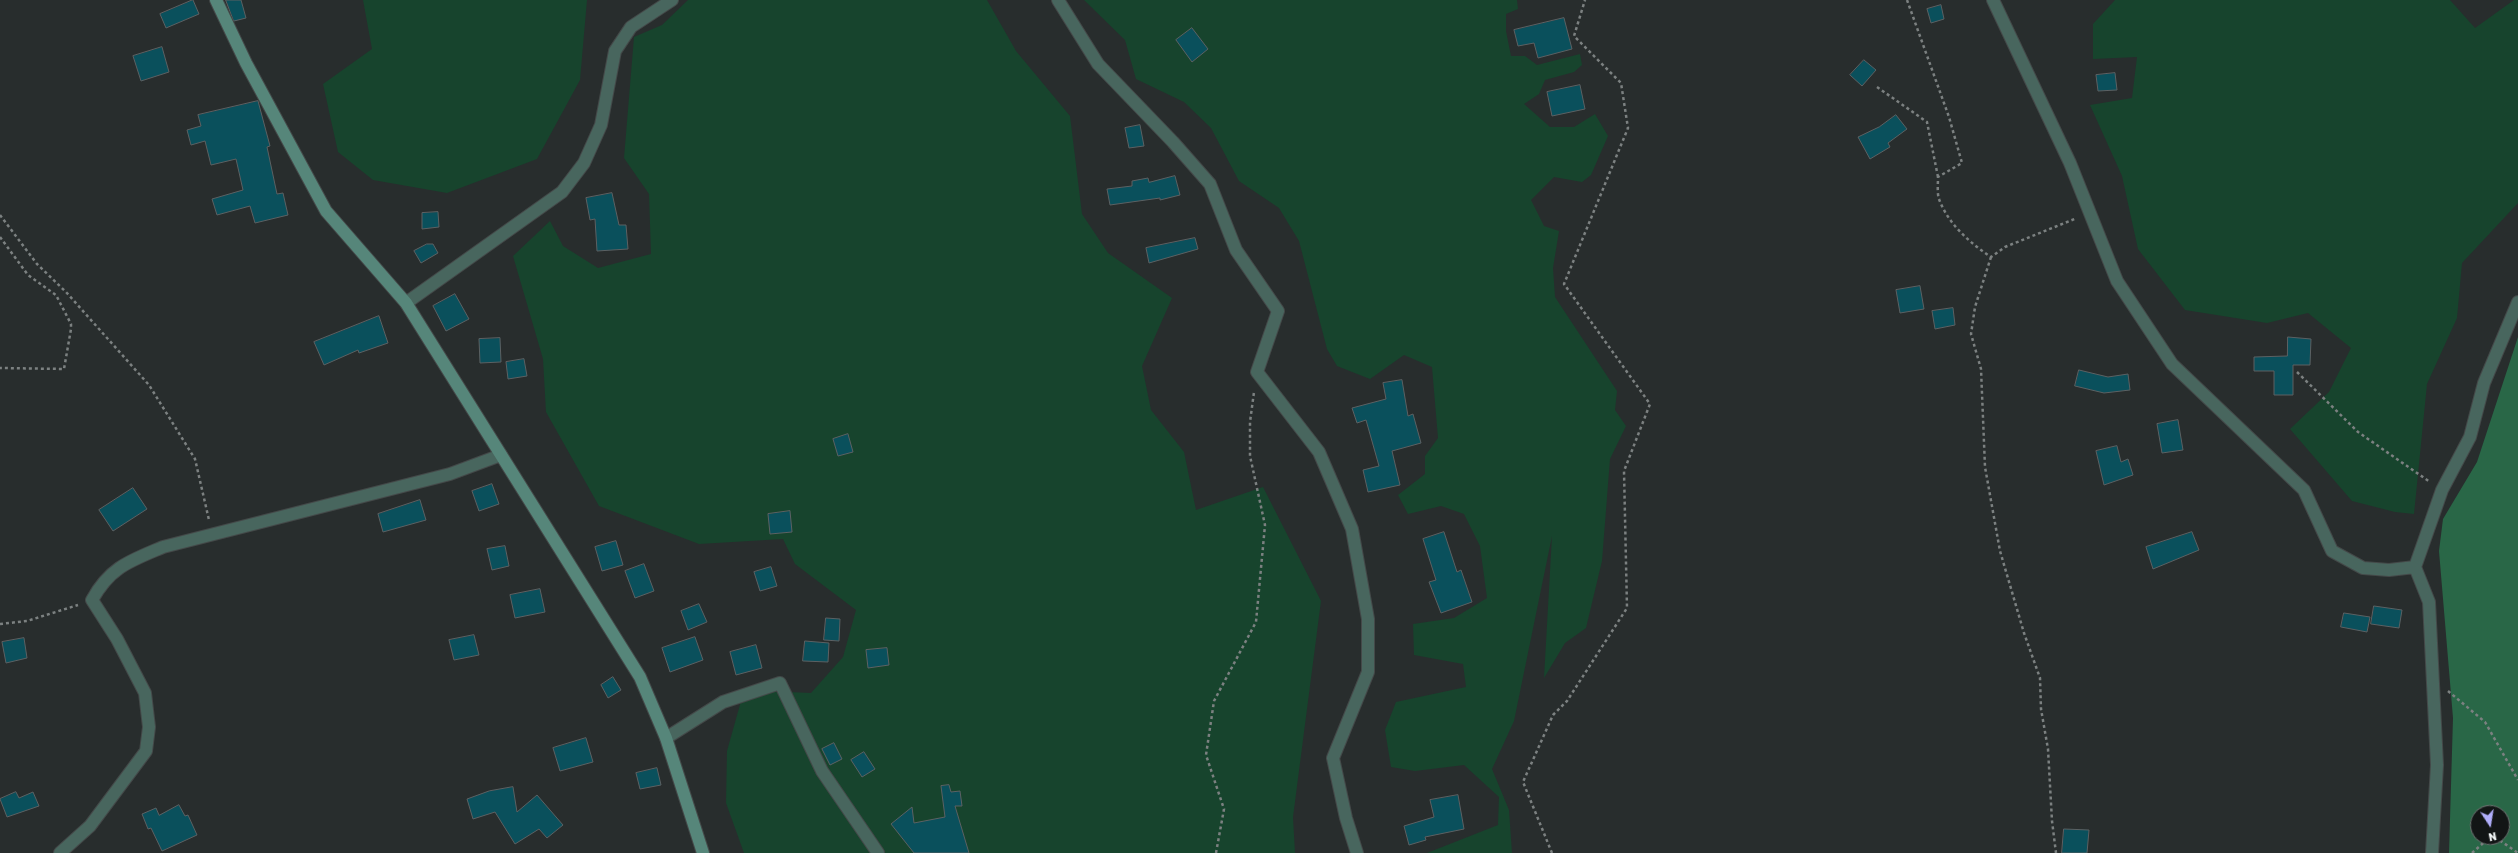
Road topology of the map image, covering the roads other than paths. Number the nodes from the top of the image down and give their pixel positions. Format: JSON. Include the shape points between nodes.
{"nodes":[{"id":1,"x":216,"y":0,"type":"edge"},
{"id":2,"x":672,"y":0,"type":"edge"},
{"id":3,"x":1058,"y":0,"type":"edge"},
{"id":4,"x":1993,"y":0,"type":"edge"},
{"id":5,"x":2518,"y":302,"type":"edge"},
{"id":6,"x":406,"y":303,"type":"junction"},
{"id":7,"x":501,"y":455,"type":"junction"},
{"id":8,"x":2415,"y":567,"type":"junction"},
{"id":9,"x":666,"y":738,"type":"junction"},
{"id":10,"x":60,"y":853,"type":"edge"},
{"id":11,"x":702,"y":853,"type":"edge"},
{"id":12,"x":878,"y":853,"type":"edge"},
{"id":13,"x":1356,"y":853,"type":"edge"},
{"id":14,"x":2432,"y":853,"type":"edge"}],
"edges":[{"from":1,"to":6,"type":"street","via":[[246,63],[326,211]]},
{"from":2,"to":6,"type":"street","via":[[631,27],[615,51],[601,125],[584,163],[562,192]]},
{"from":3,"to":13,"type":"street","via":[[1098,64],[1174,142],[1210,184],[1236,250],[1278,311],[1257,372],[1319,452],[1352,529],[1368,619],[1368,672],[1333,758]]},
{"from":4,"to":8,"type":"street","via":[[2070,163],[2116,281],[2172,364],[2304,490],[2332,551],[2363,568],[2389,570]]},
{"from":5,"to":8,"type":"street","via":[[2484,383],[2470,436],[2442,490]]},
{"from":6,"to":7,"type":"street"},
{"from":7,"to":9,"type":"street","via":[[640,677]]},
{"from":7,"to":10,"type":"street","via":[[450,474],[163,548],[119,566],[98,589],[92,600],[118,639],[145,693],[149,727],[146,751],[90,826]]},
{"from":8,"to":14,"type":"street","via":[[2430,602],[2437,765]]},
{"from":9,"to":11,"type":"street"},
{"from":9,"to":12,"type":"street","via":[[722,702],[780,683],[822,771]]}]}
